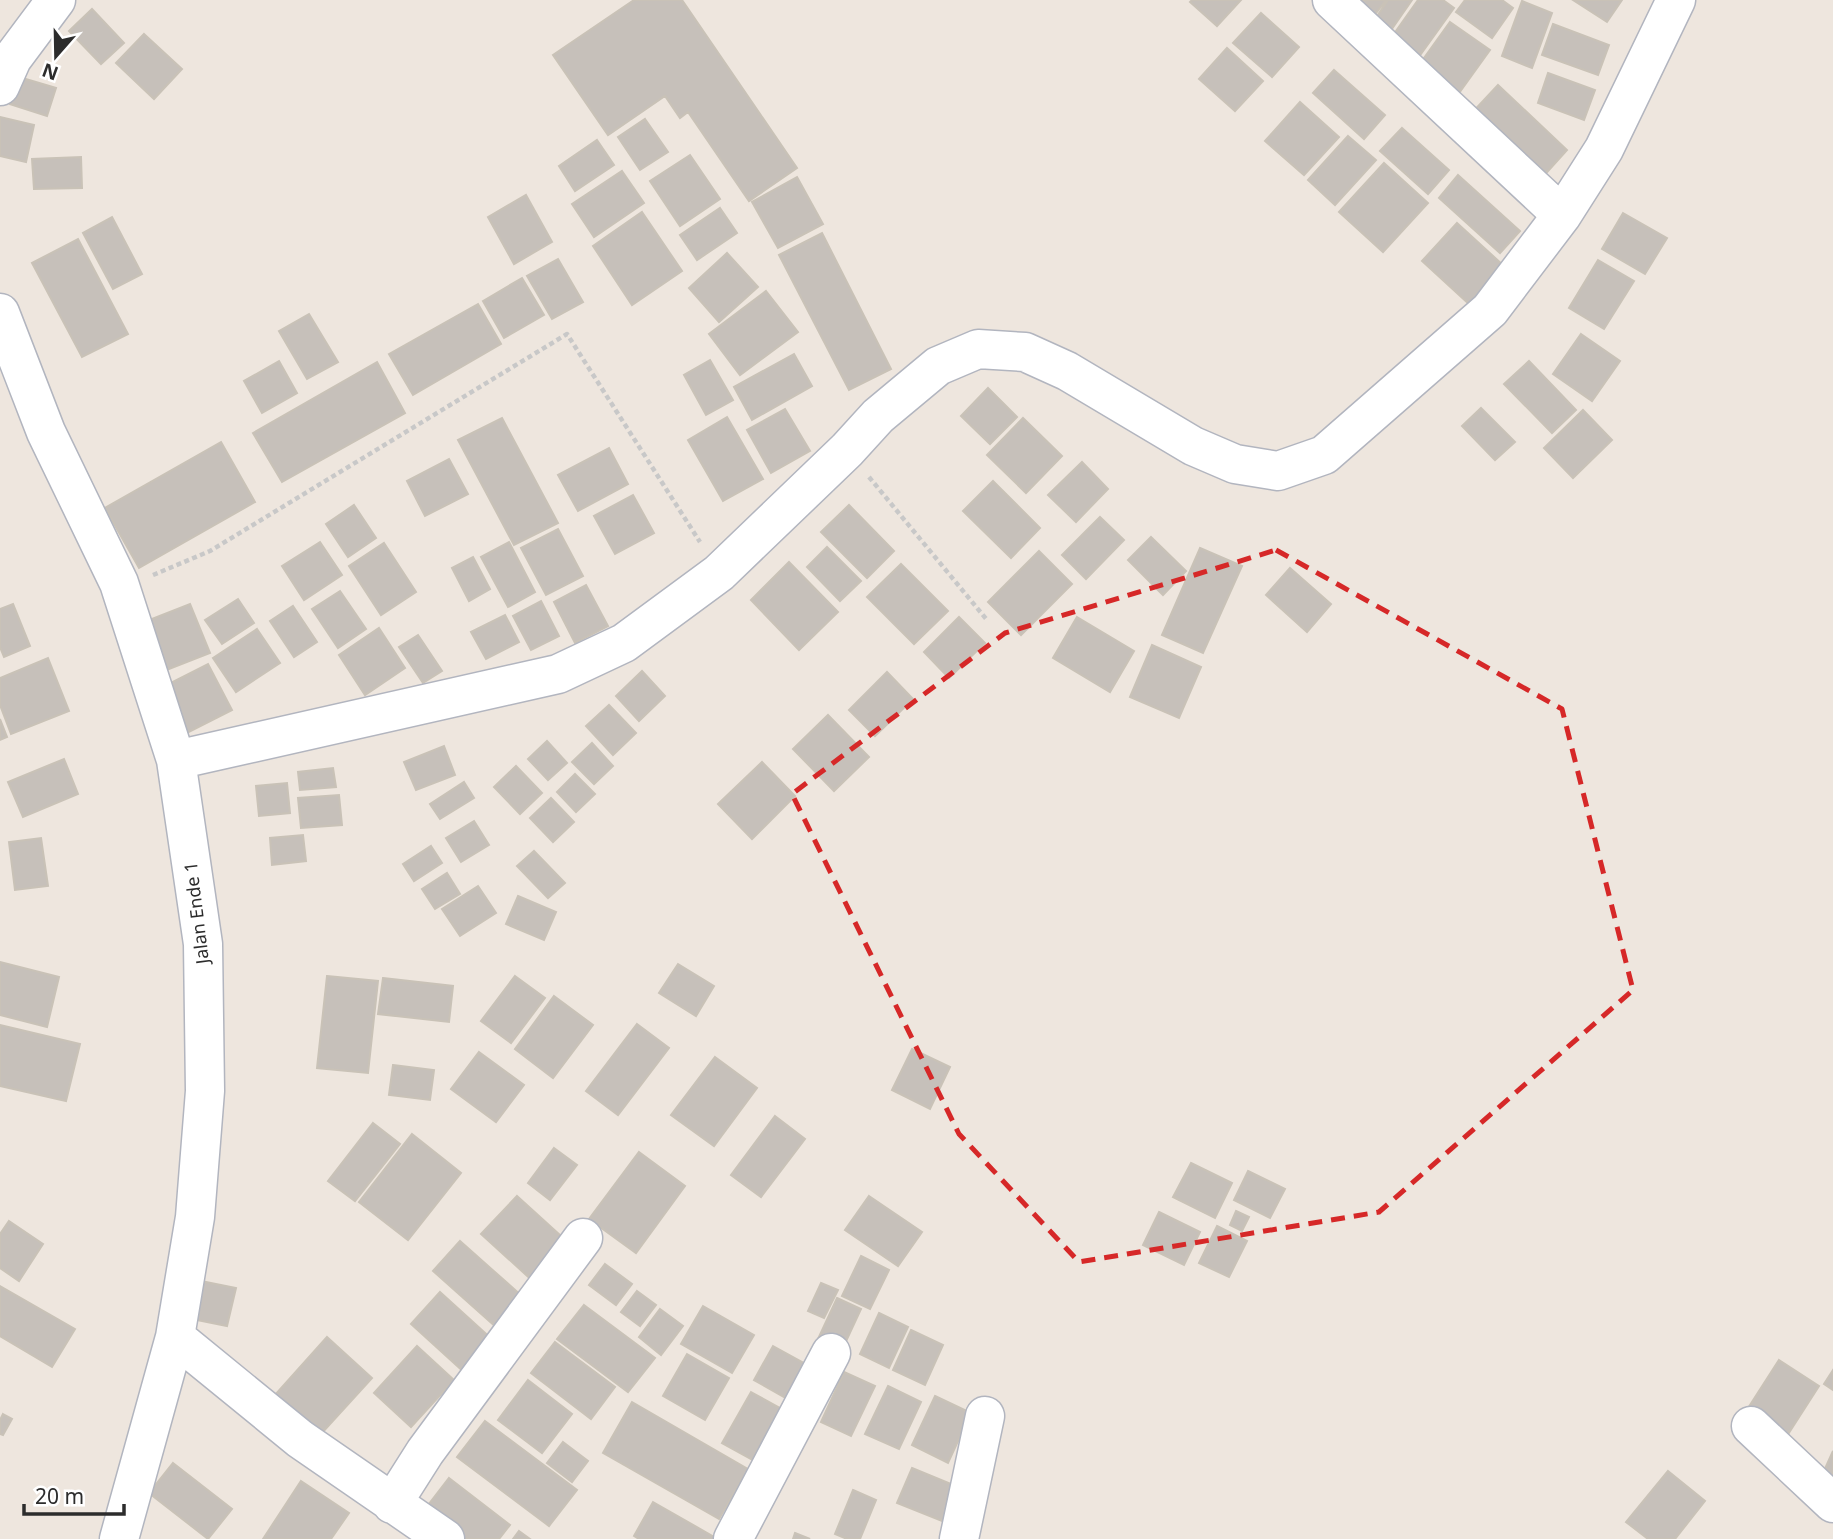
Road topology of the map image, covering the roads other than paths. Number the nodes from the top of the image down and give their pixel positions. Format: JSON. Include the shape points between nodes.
{"nodes":[{"id":1,"x":56,"y":0,"type":"edge"},
{"id":2,"x":1332,"y":0,"type":"edge"},
{"id":3,"x":1676,"y":0,"type":"edge"},
{"id":4,"x":0,"y":86,"type":"edge"},
{"id":5,"x":1562,"y":215,"type":"junction"},
{"id":6,"x":0,"y":313,"type":"edge"},
{"id":7,"x":176,"y":760,"type":"junction"},
{"id":8,"x":583,"y":1238,"type":"dead end"},
{"id":9,"x":175,"y":1337,"type":"junction"},
{"id":10,"x":831,"y":1353,"type":"dead end"},
{"id":11,"x":985,"y":1416,"type":"dead end"},
{"id":12,"x":1751,"y":1426,"type":"dead end"},
{"id":13,"x":1833,"y":1503,"type":"edge"},
{"id":14,"x":392,"y":1504,"type":"junction"},
{"id":15,"x":119,"y":1539,"type":"edge"},
{"id":16,"x":445,"y":1539,"type":"edge"},
{"id":17,"x":733,"y":1539,"type":"edge"},
{"id":18,"x":958,"y":1539,"type":"edge"}],
"edges":[{"from":1,"to":4,"type":"street","via":[[12,59]]},
{"from":2,"to":5,"type":"street"},
{"from":3,"to":5,"type":"street","via":[[1604,149]]},
{"from":5,"to":7,"type":"street","via":[[1490,310],[1324,455],[1278,471],[1235,464],[1193,446],[1067,370],[1025,352],[978,349],[938,366],[878,416],[719,573],[624,643],[558,674]]},
{"from":6,"to":7,"type":"street","name":"Jalan Ende 1","via":[[46,432],[119,583]]},
{"from":7,"to":9,"type":"street","name":"Jalan Ende 1","via":[[203,944],[205,1091],[194,1217]]},
{"from":8,"to":14,"type":"street","via":[[425,1452]]},
{"from":9,"to":14,"type":"street","via":[[300,1439]]},
{"from":9,"to":15,"type":"street","name":"Jalan Ende 1"},
{"from":10,"to":17,"type":"street"},
{"from":11,"to":18,"type":"street"},
{"from":12,"to":13,"type":"street"},
{"from":14,"to":16,"type":"street"}]}
